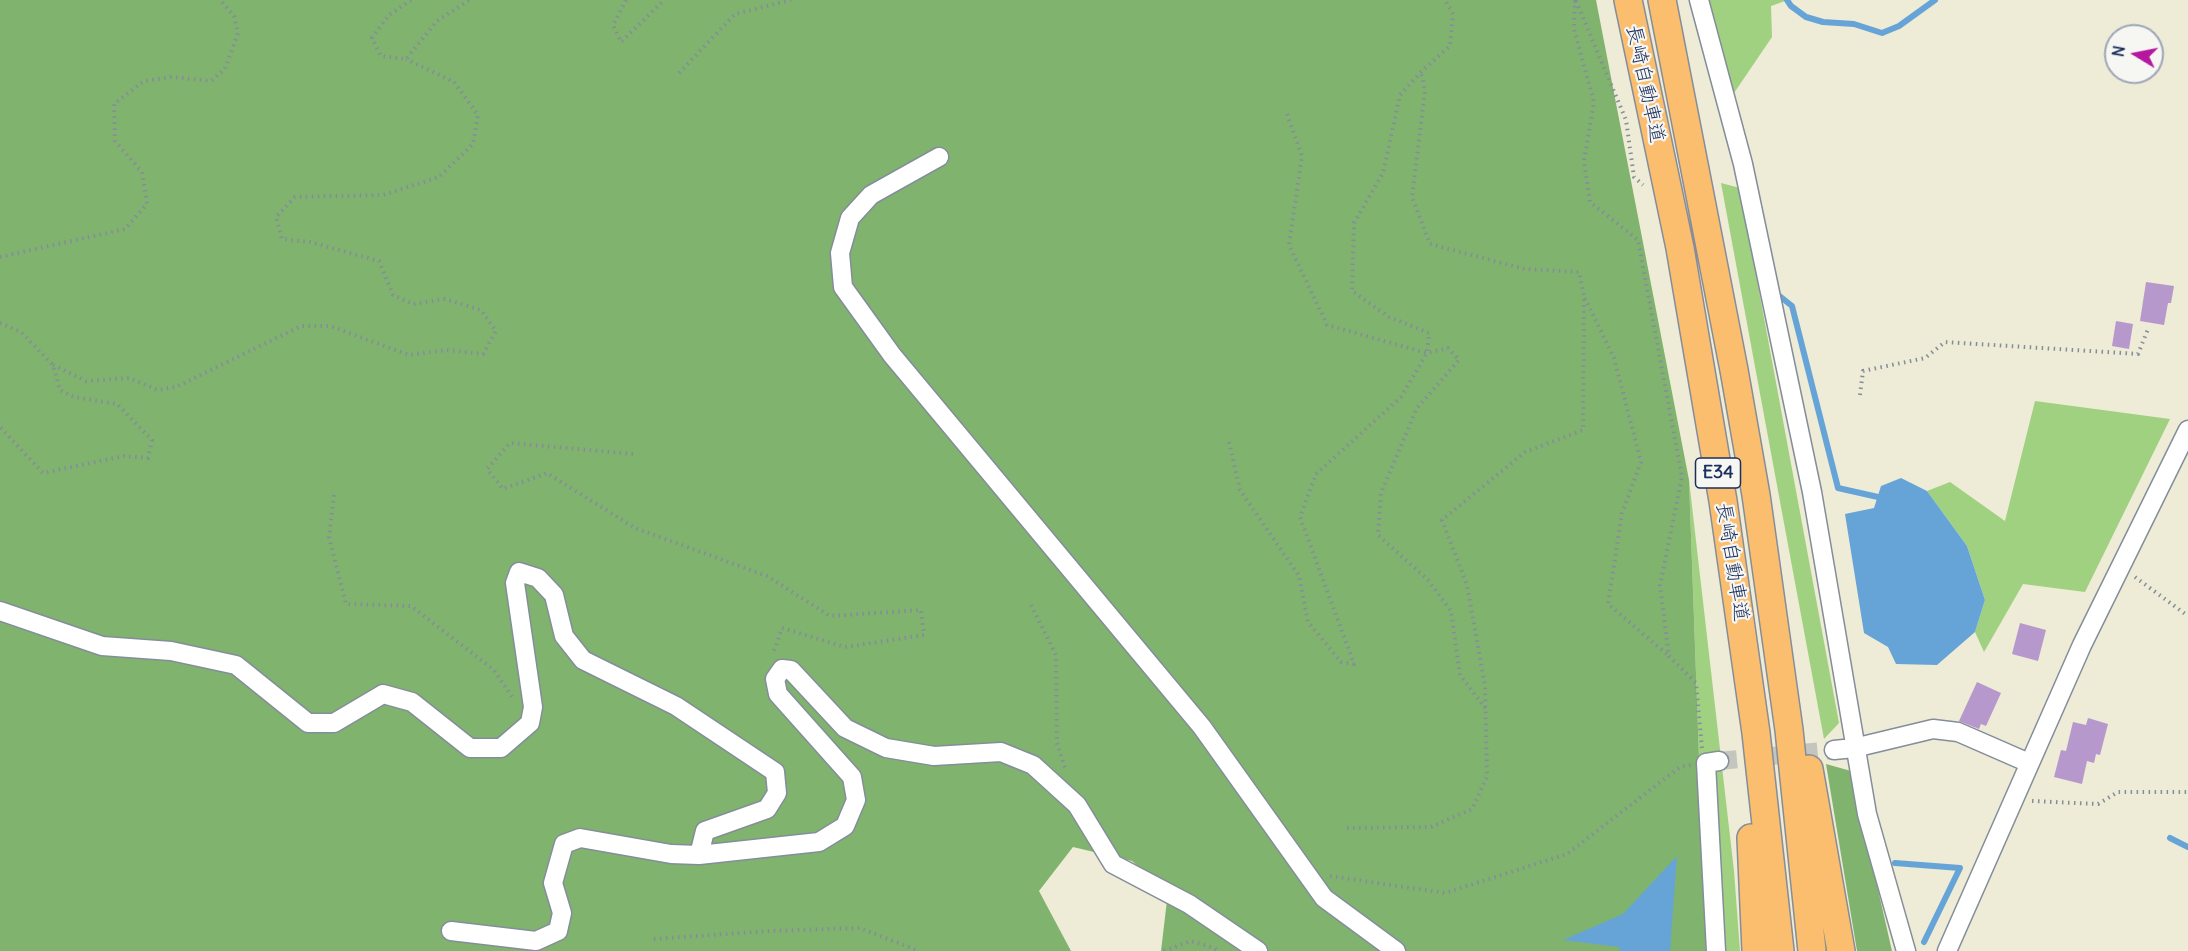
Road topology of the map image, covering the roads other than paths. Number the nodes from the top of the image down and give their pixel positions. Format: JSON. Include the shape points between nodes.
{"nodes":[{"id":1,"x":1628,"y":0,"type":"edge"},
{"id":2,"x":1662,"y":0,"type":"edge"},
{"id":3,"x":1699,"y":0,"type":"edge"},
{"id":4,"x":939,"y":157,"type":"dead end"},
{"id":5,"x":1734,"y":370,"type":"junction"},
{"id":6,"x":2188,"y":430,"type":"edge"},
{"id":7,"x":0,"y":610,"type":"edge"},
{"id":8,"x":1741,"y":620,"type":"junction"},
{"id":9,"x":1854,"y":748,"type":"junction"},
{"id":10,"x":1834,"y":750,"type":"tunnel mouth"},
{"id":11,"x":1713,"y":762,"type":"road end"},
{"id":12,"x":2029,"y":763,"type":"junction"},
{"id":13,"x":699,"y":855,"type":"junction"},
{"id":14,"x":451,"y":931,"type":"dead end"},
{"id":15,"x":1258,"y":951,"type":"edge"},
{"id":16,"x":1396,"y":951,"type":"edge"},
{"id":17,"x":1716,"y":951,"type":"edge"},
{"id":18,"x":1756,"y":951,"type":"edge"},
{"id":19,"x":1780,"y":951,"type":"edge"},
{"id":20,"x":1812,"y":951,"type":"edge"},
{"id":21,"x":1840,"y":951,"type":"edge"},
{"id":22,"x":1906,"y":951,"type":"edge"},
{"id":23,"x":1947,"y":951,"type":"edge"}],
"edges":[{"from":1,"to":8,"type":"highway","name":"長崎自動車道","number":"E34","via":[[1680,248]]},
{"from":2,"to":5,"type":"highway","name":"長崎自動車道","number":"E34"},
{"from":3,"to":9,"type":"street","via":[[1743,164],[1809,481]]},
{"from":4,"to":16,"type":"street","via":[[871,195],[850,218],[840,253],[843,287],[892,355],[1202,727],[1324,898]]},
{"from":5,"to":20,"type":"highway","name":"長崎自動車道","number":"E34","via":[[1789,730]]},
{"from":5,"to":21,"type":"highway","via":[[1760,494]]},
{"from":6,"to":12,"type":"street","via":[[2082,645]]},
{"from":7,"to":13,"type":"street","via":[[102,646],[171,651],[236,665],[308,723],[334,723],[383,694],[412,702],[470,748],[501,748],[530,723],[533,707],[514,583],[519,572],[538,578],[554,596],[564,636],[583,660],[676,706],[775,772],[777,793],[767,808],[705,831]]},
{"from":8,"to":18,"type":"highway"},
{"from":8,"to":19,"type":"highway","name":"長崎自動車道","number":"E34"},
{"from":9,"to":10,"type":"street"},
{"from":9,"to":12,"type":"street","via":[[1933,729],[1958,732]]},
{"from":9,"to":22,"type":"street","via":[[1867,814]]},
{"from":11,"to":17,"type":"street"},
{"from":12,"to":23,"type":"street"},
{"from":13,"to":14,"type":"street","via":[[580,838],[564,844],[552,883],[562,913],[558,931],[536,941]]},
{"from":13,"to":15,"type":"street","via":[[819,842],[845,826],[856,800],[852,777],[778,694],[775,679],[782,669],[791,670],[845,728],[886,748],[934,756],[1001,752],[1033,765],[1077,805],[1113,864],[1189,904]]}]}
